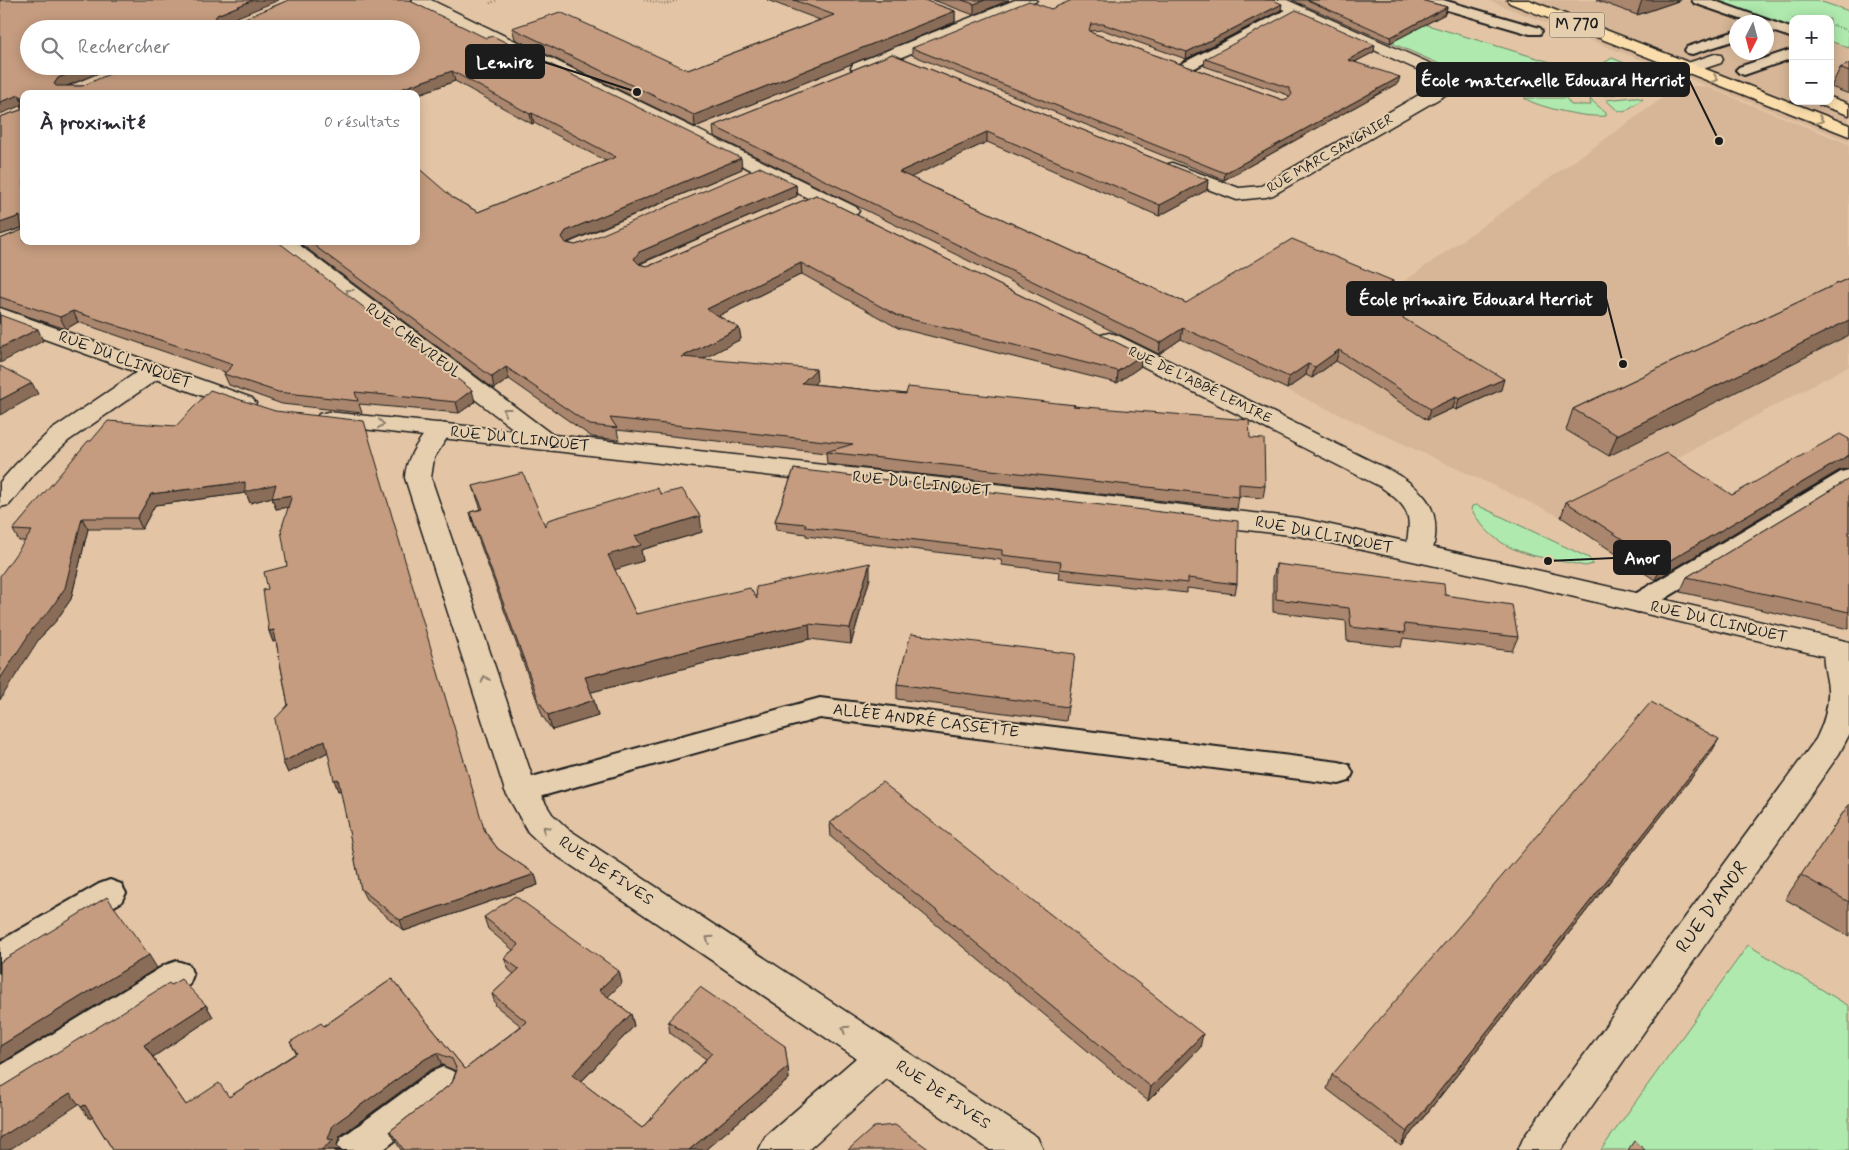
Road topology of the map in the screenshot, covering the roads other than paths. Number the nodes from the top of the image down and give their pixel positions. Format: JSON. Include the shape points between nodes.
{"nodes":[{"id":1,"x":419,"y":0,"type":"edge"},
{"id":2,"x":1029,"y":0,"type":"edge"},
{"id":3,"x":1274,"y":0,"type":"edge"},
{"id":4,"x":1428,"y":0,"type":"edge"},
{"id":5,"x":1515,"y":0,"type":"edge"},
{"id":6,"x":1699,"y":0,"type":"edge"},
{"id":7,"x":1295,"y":9,"type":"junction"},
{"id":8,"x":952,"y":14,"type":"edge"},
{"id":9,"x":1741,"y":15,"type":"edge"},
{"id":10,"x":974,"y":22,"type":"junction"},
{"id":11,"x":1774,"y":27,"type":"edge"},
{"id":12,"x":1535,"y":32,"type":"dead end"},
{"id":13,"x":1789,"y":33,"type":"edge"},
{"id":14,"x":1729,"y":37,"type":"edge"},
{"id":15,"x":1676,"y":44,"type":"dead end"},
{"id":16,"x":1692,"y":50,"type":"junction"},
{"id":17,"x":1789,"y":53,"type":"edge"},
{"id":18,"x":892,"y":55,"type":"junction"},
{"id":19,"x":1715,"y":59,"type":"junction"},
{"id":20,"x":1168,"y":60,"type":"edge"},
{"id":21,"x":919,"y":66,"type":"edge"},
{"id":22,"x":1186,"y":66,"type":"junction"},
{"id":23,"x":1688,"y":69,"type":"junction"},
{"id":24,"x":1744,"y":70,"type":"junction"},
{"id":25,"x":1203,"y":72,"type":"edge"},
{"id":26,"x":847,"y":73,"type":"edge"},
{"id":27,"x":1770,"y":80,"type":"dead end"},
{"id":28,"x":1456,"y":81,"type":"junction"},
{"id":29,"x":1834,"y":104,"type":"edge"},
{"id":30,"x":1849,"y":110,"type":"edge"},
{"id":31,"x":1849,"y":131,"type":"edge"},
{"id":32,"x":1155,"y":162,"type":"edge"},
{"id":33,"x":818,"y":196,"type":"junction"},
{"id":34,"x":791,"y":208,"type":"edge"},
{"id":35,"x":862,"y":218,"type":"edge"},
{"id":36,"x":286,"y":245,"type":"edge"},
{"id":37,"x":0,"y":315,"type":"edge"},
{"id":38,"x":1092,"y":332,"type":"edge"},
{"id":39,"x":154,"y":371,"type":"junction"},
{"id":40,"x":261,"y":409,"type":"edge"},
{"id":41,"x":304,"y":416,"type":"edge"},
{"id":42,"x":440,"y":430,"type":"junction"},
{"id":43,"x":545,"y":441,"type":"junction"},
{"id":44,"x":1849,"y":477,"type":"edge"},
{"id":45,"x":0,"y":499,"type":"edge"},
{"id":46,"x":1419,"y":553,"type":"junction"},
{"id":47,"x":1639,"y":604,"type":"junction"},
{"id":48,"x":1843,"y":650,"type":"edge"},
{"id":49,"x":1339,"y":773,"type":"dead end"},
{"id":50,"x":521,"y":791,"type":"junction"},
{"id":51,"x":110,"y":893,"type":"dead end"},
{"id":52,"x":0,"y":958,"type":"edge"},
{"id":53,"x":177,"y":975,"type":"dead end"},
{"id":54,"x":885,"y":1056,"type":"junction"},
{"id":55,"x":443,"y":1083,"type":"dead end"},
{"id":56,"x":0,"y":1085,"type":"edge"},
{"id":57,"x":354,"y":1150,"type":"edge"},
{"id":58,"x":779,"y":1150,"type":"edge"},
{"id":59,"x":1023,"y":1150,"type":"edge"},
{"id":60,"x":1538,"y":1150,"type":"edge"}],
"edges":[{"from":1,"to":33,"type":"street","via":[[704,131],[753,172]]},
{"from":2,"to":10,"type":"street"},
{"from":3,"to":7,"type":"street"},
{"from":4,"to":12,"type":"lane"},
{"from":5,"to":23,"type":"main road","number":"M 770"},
{"from":6,"to":9,"type":"lane"},
{"from":7,"to":22,"type":"lane"},
{"from":7,"to":28,"type":"street"},
{"from":8,"to":10,"type":"street"},
{"from":10,"to":18,"type":"street"},
{"from":11,"to":13,"type":"lane"},
{"from":14,"to":16,"type":"lane"},
{"from":15,"to":16,"type":"main road"},
{"from":16,"to":19,"type":"main road"},
{"from":17,"to":24,"type":"lane"},
{"from":18,"to":21,"type":"street"},
{"from":18,"to":26,"type":"street"},
{"from":19,"to":23,"type":"street"},
{"from":19,"to":24,"type":"main road"},
{"from":20,"to":22,"type":"lane"},
{"from":22,"to":25,"type":"lane"},
{"from":23,"to":28,"type":"street","via":[[1648,82],[1611,88],[1495,86]]},
{"from":23,"to":31,"type":"main road","number":"M 770","one_way":true},
{"from":24,"to":27,"type":"main road"},
{"from":28,"to":32,"type":"street","name":"RUE MARC SANGNIER","via":[[1266,191],[1249,194],[1227,192]]},
{"from":29,"to":30,"type":"main road"},
{"from":33,"to":34,"type":"street"},
{"from":33,"to":35,"type":"street"},
{"from":43,"to":36,"type":"street","name":"RUE CHEVREUL","one_way":true},
{"from":37,"to":39,"type":"street","name":"RUE DU CLINQUET"},
{"from":38,"to":46,"type":"street","name":"RUE DE L'ABBÉ LEMIRE","via":[[1390,481],[1421,508],[1423,526]]},
{"from":39,"to":40,"type":"street","name":"RUE DU CLINQUET"},
{"from":39,"to":45,"type":"street","via":[[59,436]]},
{"from":41,"to":42,"type":"street","name":"RUE DU CLINQUET","one_way":true},
{"from":42,"to":43,"type":"street","name":"RUE DU CLINQUET"},
{"from":50,"to":42,"type":"street","name":"RUE DE FIVES","one_way":true,"via":[[418,478],[420,462]]},
{"from":43,"to":46,"type":"street","name":"RUE DU CLINQUET","via":[[1267,523]]},
{"from":44,"to":47,"type":"lane"},
{"from":46,"to":47,"type":"street","name":"RUE DU CLINQUET"},
{"from":47,"to":48,"type":"street","name":"RUE DU CLINQUET"},
{"from":48,"to":60,"type":"street","name":"RUE D'ANOR","via":[[1844,696],[1837,729],[1828,746]]},
{"from":49,"to":50,"type":"lane","name":"ALLÉE ANDRÉ CASSETTE","via":[[820,708]]},
{"from":54,"to":50,"type":"street","name":"RUE DE FIVES","one_way":true,"via":[[556,838],[540,824]]},
{"from":51,"to":52,"type":"lane"},
{"from":53,"to":56,"type":"lane"},
{"from":54,"to":58,"type":"street"},
{"from":54,"to":59,"type":"street","name":"RUE DE FIVES"},
{"from":55,"to":57,"type":"lane"}]}
